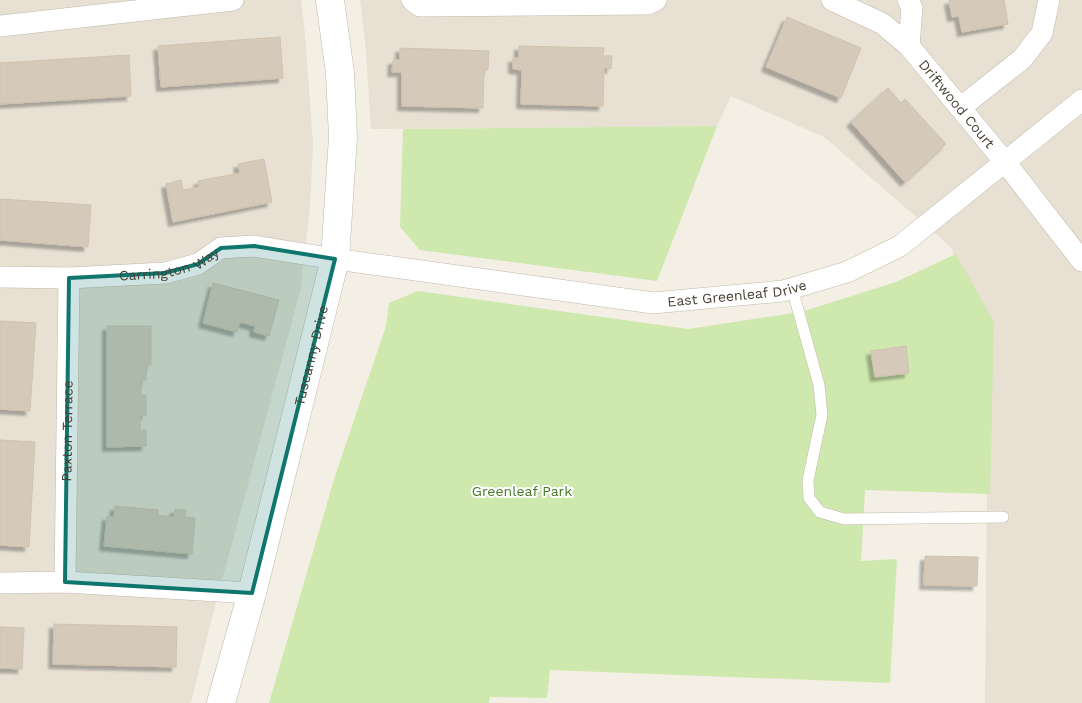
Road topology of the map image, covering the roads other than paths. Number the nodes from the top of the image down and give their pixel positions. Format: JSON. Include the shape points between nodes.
{"nodes":[{"id":1,"x":233,"y":0,"type":"edge"},
{"id":2,"x":330,"y":0,"type":"edge"},
{"id":3,"x":412,"y":0,"type":"edge"},
{"id":4,"x":656,"y":0,"type":"edge"},
{"id":5,"x":832,"y":0,"type":"edge"},
{"id":6,"x":908,"y":0,"type":"edge"},
{"id":7,"x":1049,"y":0,"type":"edge"},
{"id":8,"x":0,"y":26,"type":"edge"},
{"id":9,"x":909,"y":46,"type":"junction"},
{"id":10,"x":1082,"y":100,"type":"edge"},
{"id":11,"x":960,"y":108,"type":"junction"},
{"id":12,"x":1005,"y":162,"type":"junction"},
{"id":13,"x":335,"y":259,"type":"junction"},
{"id":14,"x":1082,"y":261,"type":"edge"},
{"id":15,"x":0,"y":277,"type":"edge"},
{"id":16,"x":69,"y":278,"type":"junction"},
{"id":17,"x":792,"y":288,"type":"junction"},
{"id":18,"x":1003,"y":517,"type":"dead end"},
{"id":19,"x":0,"y":582,"type":"edge"},
{"id":20,"x":65,"y":582,"type":"junction"},
{"id":21,"x":252,"y":593,"type":"junction"},
{"id":22,"x":221,"y":703,"type":"edge"}],
"edges":[{"from":1,"to":8,"type":"street"},
{"from":2,"to":13,"type":"street","name":"Tuscanny Drive","via":[[340,73],[343,136]]},
{"from":3,"to":4,"type":"street","via":[[420,6],[648,4]]},
{"from":5,"to":9,"type":"street","name":"Driftwood Court","via":[[883,24]]},
{"from":6,"to":9,"type":"street","via":[[912,8]]},
{"from":7,"to":11,"type":"street","via":[[1042,34],[1022,59]]},
{"from":9,"to":11,"type":"street","name":"Driftwood Court"},
{"from":10,"to":12,"type":"street","name":"East Greenleaf Drive"},
{"from":11,"to":12,"type":"street","name":"Driftwood Court"},
{"from":12,"to":14,"type":"street","name":"Driftwood Court"},
{"from":12,"to":17,"type":"street","name":"East Greenleaf Drive","via":[[900,246],[847,272]]},
{"from":13,"to":16,"type":"street","name":"Carrington Way","via":[[254,246],[221,248],[198,264],[165,273]]},
{"from":13,"to":17,"type":"street","name":"East Greenleaf Drive","via":[[653,303]]},
{"from":13,"to":21,"type":"street","name":"Tuscanny Drive"},
{"from":15,"to":16,"type":"street","name":"Carrington Way"},
{"from":16,"to":20,"type":"street","name":"Paxton Terrace"},
{"from":17,"to":18,"type":"lane","via":[[819,385],[822,414],[808,480],[809,498],[820,512],[844,519]]},
{"from":19,"to":20,"type":"street"},
{"from":20,"to":21,"type":"street"},
{"from":21,"to":22,"type":"street","name":"Tuscanny Drive"}]}
